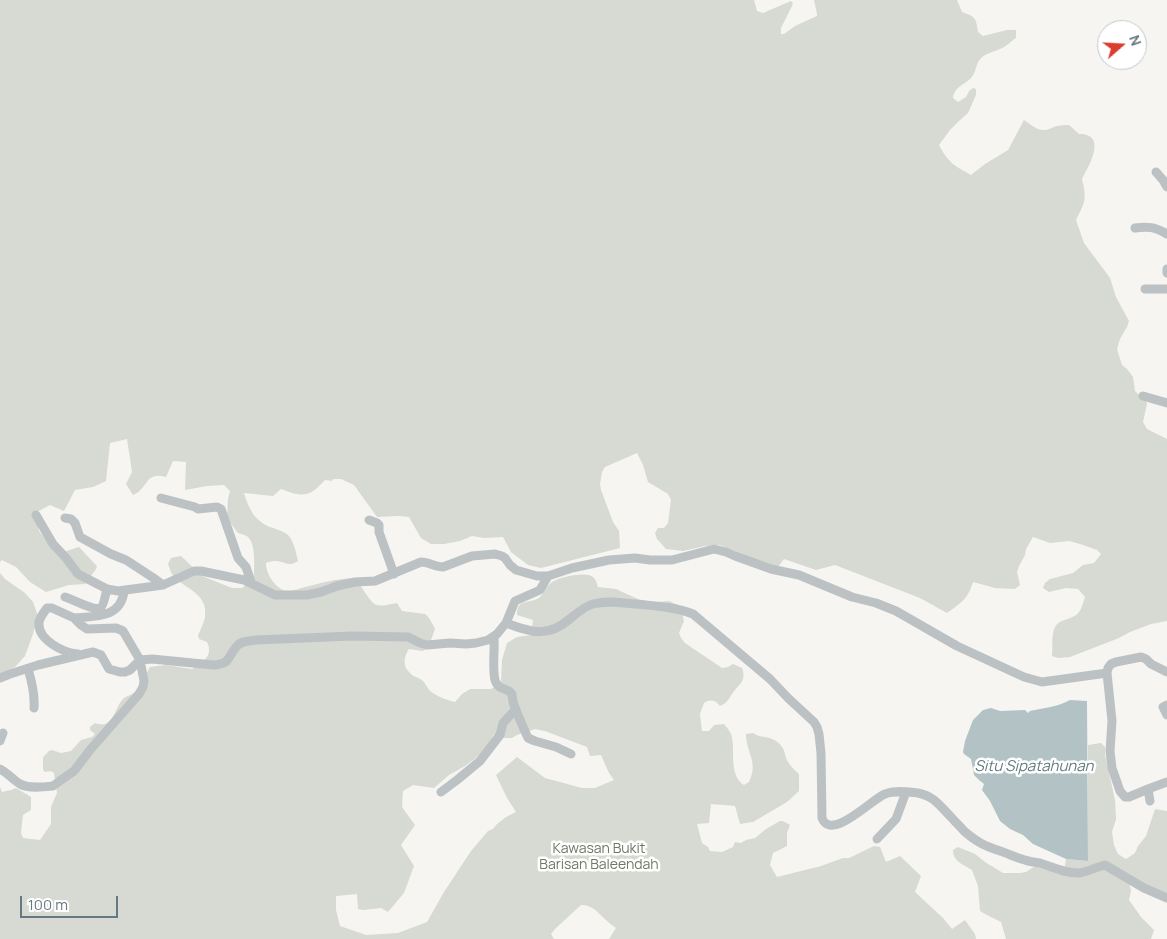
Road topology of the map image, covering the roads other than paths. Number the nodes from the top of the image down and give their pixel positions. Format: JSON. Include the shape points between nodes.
{"nodes":[{"id":1,"x":1156,"y":172,"type":"dead end"},
{"id":2,"x":1167,"y":187,"type":"edge"},
{"id":3,"x":1135,"y":228,"type":"dead end"},
{"id":4,"x":1167,"y":234,"type":"edge"},
{"id":5,"x":1167,"y":269,"type":"edge"},
{"id":6,"x":1167,"y":273,"type":"edge"},
{"id":7,"x":1167,"y":289,"type":"edge"},
{"id":8,"x":1145,"y":290,"type":"dead end"},
{"id":9,"x":1143,"y":396,"type":"dead end"},
{"id":10,"x":1167,"y":403,"type":"edge"},
{"id":11,"x":161,"y":498,"type":"dead end"},
{"id":12,"x":36,"y":515,"type":"dead end"},
{"id":13,"x":65,"y":518,"type":"dead end"},
{"id":14,"x":369,"y":520,"type":"dead end"},
{"id":15,"x":394,"y":574,"type":"junction"},
{"id":16,"x":548,"y":576,"type":"junction"},
{"id":17,"x":251,"y":582,"type":"junction"},
{"id":18,"x":163,"y":585,"type":"junction"},
{"id":19,"x":107,"y":589,"type":"junction"},
{"id":20,"x":124,"y":590,"type":"junction"},
{"id":21,"x":65,"y":597,"type":"dead end"},
{"id":22,"x":74,"y":618,"type":"junction"},
{"id":23,"x":506,"y":623,"type":"junction"},
{"id":24,"x":494,"y":637,"type":"junction"},
{"id":25,"x":81,"y":655,"type":"junction"},
{"id":26,"x":140,"y":660,"type":"junction"},
{"id":27,"x":28,"y":669,"type":"junction"},
{"id":28,"x":1167,"y":672,"type":"edge"},
{"id":29,"x":1107,"y":673,"type":"junction"},
{"id":30,"x":0,"y":678,"type":"edge"},
{"id":31,"x":1167,"y":705,"type":"edge"},
{"id":32,"x":34,"y":708,"type":"dead end"},
{"id":33,"x":516,"y":710,"type":"junction"},
{"id":34,"x":1167,"y":715,"type":"edge"},
{"id":35,"x":571,"y":754,"type":"dead end"},
{"id":36,"x":0,"y":769,"type":"edge"},
{"id":37,"x":1167,"y":782,"type":"edge"},
{"id":38,"x":1148,"y":789,"type":"junction"},
{"id":39,"x":441,"y":792,"type":"dead end"},
{"id":40,"x":906,"y":792,"type":"junction"},
{"id":41,"x":1150,"y":801,"type":"dead end"},
{"id":42,"x":877,"y":839,"type":"dead end"},
{"id":43,"x":1167,"y":898,"type":"edge"}],
"edges":[{"from":1,"to":2,"type":"street"},
{"from":3,"to":4,"type":"street","via":[[1148,226]]},
{"from":5,"to":6,"type":"street"},
{"from":7,"to":8,"type":"street"},
{"from":9,"to":10,"type":"street"},
{"from":11,"to":17,"type":"street","via":[[198,509],[220,509],[238,558],[246,567]]},
{"from":12,"to":19,"type":"street","via":[[52,544],[78,574]]},
{"from":13,"to":18,"type":"street","via":[[75,523],[80,537],[126,560]]},
{"from":14,"to":15,"type":"street","via":[[379,525]]},
{"from":15,"to":16,"type":"street","via":[[421,562],[443,567],[475,555],[495,554],[505,558],[516,570]]},
{"from":15,"to":17,"type":"street","via":[[376,581],[355,582],[307,595],[277,596]]},
{"from":16,"to":23,"type":"street","via":[[540,590],[515,601]]},
{"from":16,"to":29,"type":"street","via":[[609,560],[672,560],[714,549],[799,575],[896,611],[956,646],[1035,680],[1042,682]]},
{"from":17,"to":18,"type":"street","via":[[194,571]]},
{"from":18,"to":20,"type":"street"},
{"from":19,"to":20,"type":"street"},
{"from":19,"to":21,"type":"street","via":[[99,609]]},
{"from":20,"to":22,"type":"street","via":[[123,599],[113,611]]},
{"from":22,"to":25,"type":"street","via":[[47,608],[39,621],[40,629],[48,642]]},
{"from":22,"to":26,"type":"street","via":[[87,630],[116,628],[122,631]]},
{"from":23,"to":24,"type":"street"},
{"from":23,"to":40,"type":"street","via":[[551,631],[587,606],[608,602],[678,609],[693,614],[770,679],[814,722],[819,734],[822,818],[826,825],[843,822],[885,794]]},
{"from":24,"to":26,"type":"street","via":[[466,644],[432,645],[408,637],[256,640],[238,645],[228,660],[219,665]]},
{"from":24,"to":33,"type":"street","via":[[496,684],[511,693]]},
{"from":25,"to":26,"type":"street","via":[[94,652],[101,655],[109,669],[120,672],[130,670]]},
{"from":25,"to":27,"type":"street"},
{"from":26,"to":36,"type":"street","via":[[144,687],[74,771],[53,786],[38,786],[21,784]]},
{"from":27,"to":30,"type":"street"},
{"from":27,"to":32,"type":"street","via":[[34,691]]},
{"from":28,"to":29,"type":"street","via":[[1142,657],[1111,664]]},
{"from":29,"to":38,"type":"street","via":[[1112,721],[1110,751],[1120,791],[1129,797]]},
{"from":31,"to":34,"type":"street","via":[[1163,707]]},
{"from":33,"to":35,"type":"street","via":[[530,740]]},
{"from":33,"to":39,"type":"street","via":[[503,723],[500,735],[480,761]]},
{"from":37,"to":38,"type":"street"},
{"from":38,"to":41,"type":"street"},
{"from":40,"to":42,"type":"street","via":[[894,823]]},
{"from":40,"to":43,"type":"street","via":[[931,797],[964,831],[985,846],[1067,872],[1079,873],[1106,865]]}]}
